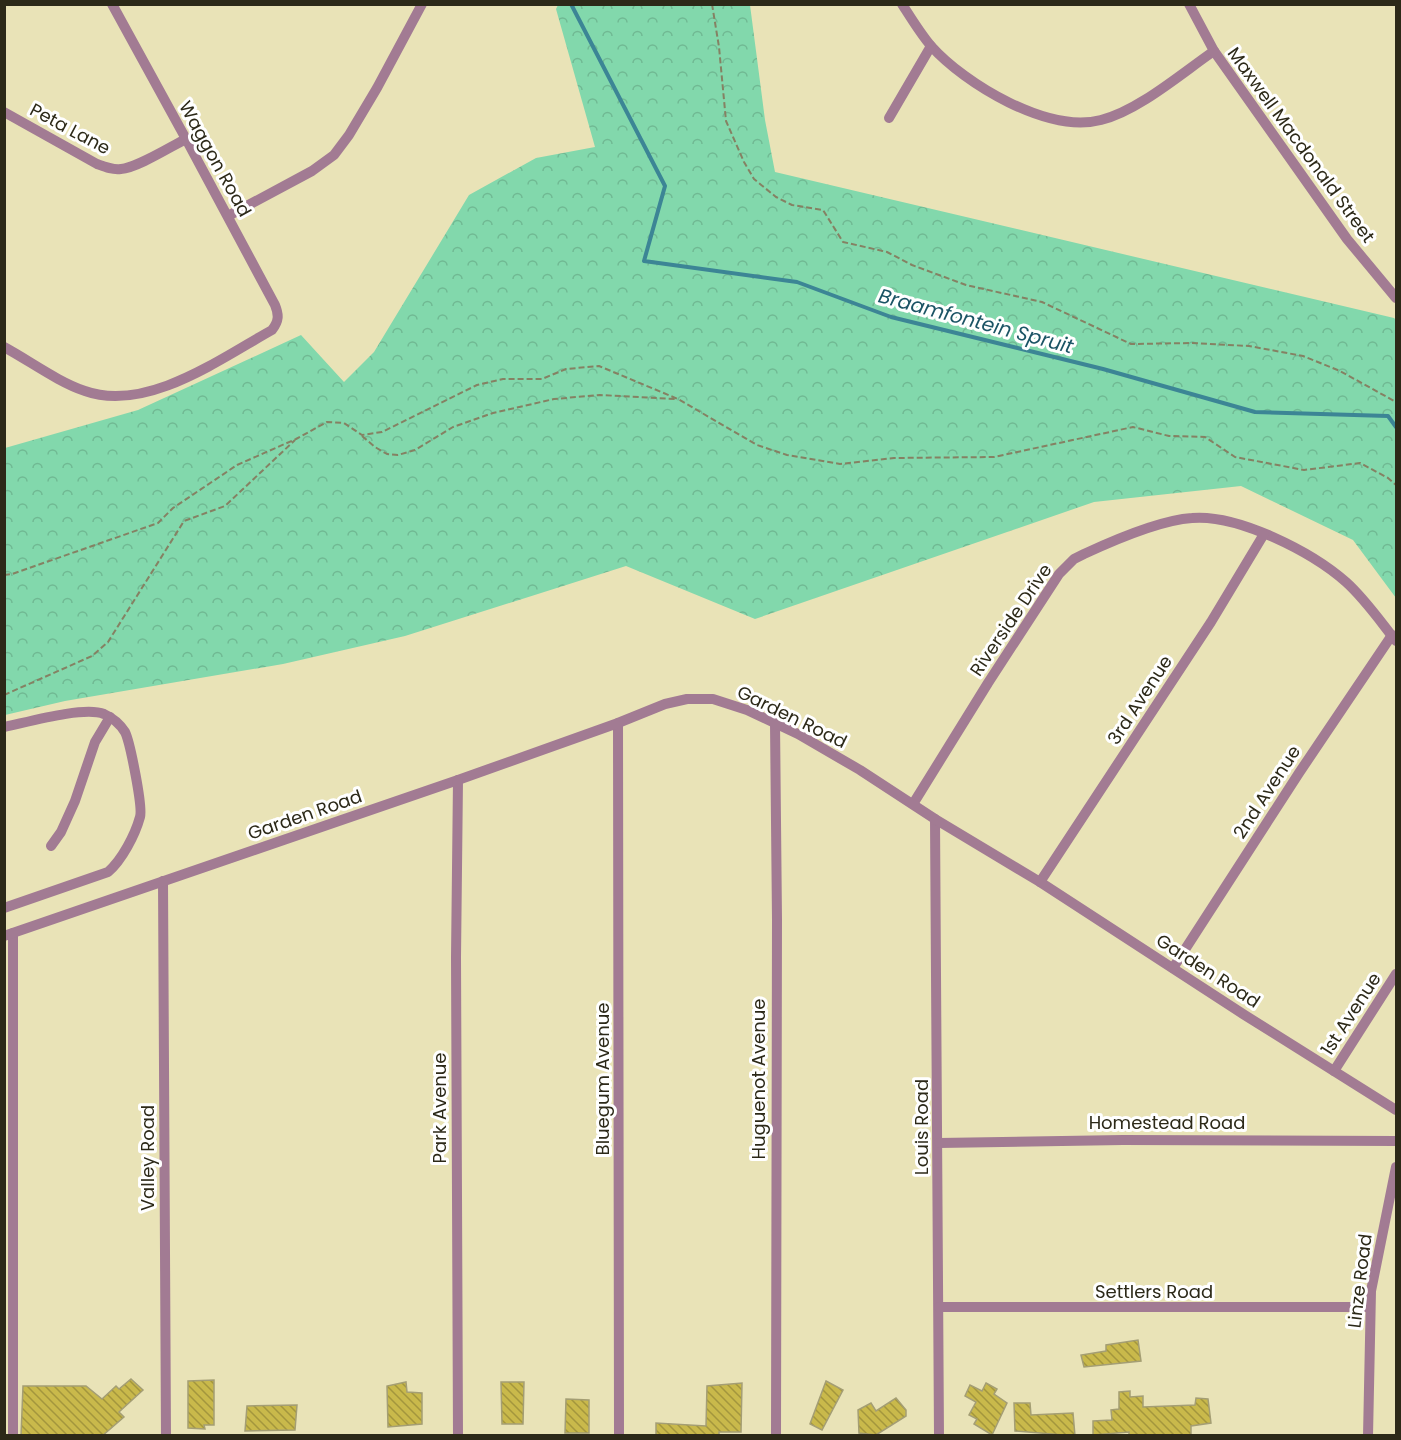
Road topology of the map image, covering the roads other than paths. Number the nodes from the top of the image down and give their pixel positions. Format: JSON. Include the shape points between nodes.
{"nodes":[{"id":1,"x":112,"y":4,"type":"edge"},
{"id":2,"x":422,"y":4,"type":"edge"},
{"id":3,"x":902,"y":4,"type":"edge"},
{"id":4,"x":1189,"y":4,"type":"edge"},
{"id":5,"x":931,"y":46,"type":"junction"},
{"id":6,"x":1214,"y":51,"type":"junction"},
{"id":7,"x":4,"y":112,"type":"edge"},
{"id":8,"x":889,"y":118,"type":"dead end"},
{"id":9,"x":186,"y":139,"type":"junction"},
{"id":10,"x":228,"y":216,"type":"junction"},
{"id":11,"x":1396,"y":298,"type":"edge"},
{"id":12,"x":4,"y":347,"type":"edge"},
{"id":13,"x":1264,"y":534,"type":"junction"},
{"id":14,"x":1394,"y":638,"type":"edge"},
{"id":15,"x":110,"y":717,"type":"junction"},
{"id":16,"x":618,"y":723,"type":"junction"},
{"id":17,"x":775,"y":723,"type":"junction"},
{"id":18,"x":4,"y":727,"type":"edge"},
{"id":19,"x":458,"y":780,"type":"junction"},
{"id":20,"x":914,"y":804,"type":"junction"},
{"id":21,"x":935,"y":819,"type":"junction"},
{"id":22,"x":51,"y":846,"type":"dead end"},
{"id":23,"x":163,"y":881,"type":"junction"},
{"id":24,"x":1040,"y":882,"type":"junction"},
{"id":25,"x":4,"y":908,"type":"edge"},
{"id":26,"x":9,"y":935,"type":"edge"},
{"id":27,"x":1173,"y":968,"type":"junction"},
{"id":28,"x":1396,"y":974,"type":"edge"},
{"id":29,"x":1334,"y":1071,"type":"junction"},
{"id":30,"x":1396,"y":1110,"type":"edge"},
{"id":31,"x":1396,"y":1142,"type":"edge"},
{"id":32,"x":939,"y":1143,"type":"junction"},
{"id":33,"x":1396,"y":1167,"type":"edge"},
{"id":34,"x":939,"y":1307,"type":"junction"},
{"id":35,"x":1369,"y":1307,"type":"junction"},
{"id":36,"x":13,"y":1436,"type":"edge"},
{"id":37,"x":166,"y":1436,"type":"edge"},
{"id":38,"x":458,"y":1436,"type":"edge"},
{"id":39,"x":620,"y":1436,"type":"edge"},
{"id":40,"x":776,"y":1436,"type":"edge"},
{"id":41,"x":939,"y":1436,"type":"edge"},
{"id":42,"x":1368,"y":1436,"type":"edge"}],
"edges":[{"from":1,"to":9,"type":"street","name":"Waggon Road"},
{"from":2,"to":10,"type":"street","via":[[377,88],[334,155]]},
{"from":3,"to":5,"type":"street"},
{"from":4,"to":6,"type":"street","name":"Maxwell Macdonald Street"},
{"from":5,"to":6,"type":"street","via":[[982,87],[1011,104],[1045,117],[1075,122],[1100,121],[1127,110]]},
{"from":5,"to":8,"type":"street"},
{"from":6,"to":11,"type":"street","name":"Maxwell Macdonald Street","via":[[1347,239]]},
{"from":7,"to":9,"type":"street","name":"Peta Lane","via":[[113,169],[133,166]]},
{"from":9,"to":10,"type":"street","name":"Waggon Road"},
{"from":10,"to":12,"type":"street","name":"Waggon Road","via":[[278,312],[272,330],[188,377],[117,397],[84,391]]},
{"from":13,"to":14,"type":"street","name":"Riverside Drive","via":[[1308,554],[1347,583]]},
{"from":13,"to":20,"type":"street","name":"Riverside Drive","via":[[1228,522],[1191,518],[1148,529],[1074,559],[1059,574]]},
{"from":13,"to":24,"type":"street","name":"3rd Avenue","via":[[1211,622]]},
{"from":14,"to":27,"type":"street","name":"2nd Avenue","via":[[1299,773]]},
{"from":15,"to":18,"type":"street","via":[[89,711]]},
{"from":15,"to":22,"type":"street","via":[[92,750],[61,832]]},
{"from":15,"to":25,"type":"street","via":[[129,740],[141,811],[116,864],[105,874]]},
{"from":16,"to":17,"type":"street","name":"Garden Road","via":[[665,704],[699,698],[728,702]]},
{"from":16,"to":19,"type":"street","name":"Garden Road"},
{"from":16,"to":39,"type":"street","name":"Bluegum Avenue"},
{"from":17,"to":20,"type":"street","name":"Garden Road","via":[[824,748]]},
{"from":17,"to":40,"type":"street","name":"Huguenot Avenue"},
{"from":19,"to":23,"type":"street","name":"Garden Road"},
{"from":19,"to":38,"type":"street","name":"Park Avenue"},
{"from":20,"to":21,"type":"street","name":"Garden Road"},
{"from":21,"to":24,"type":"street","name":"Garden Road"},
{"from":21,"to":32,"type":"street","name":"Louis Road"},
{"from":23,"to":26,"type":"street","name":"Garden Road"},
{"from":23,"to":37,"type":"street","name":"Valley Road"},
{"from":24,"to":27,"type":"street","name":"Garden Road"},
{"from":26,"to":36,"type":"street"},
{"from":27,"to":29,"type":"street","name":"Garden Road"},
{"from":28,"to":29,"type":"street","name":"1st Avenue"},
{"from":29,"to":30,"type":"street","name":"Garden Road"},
{"from":31,"to":32,"type":"street","name":"Homestead Road"},
{"from":32,"to":34,"type":"street","name":"Louis Road"},
{"from":33,"to":35,"type":"street","name":"Linze Road"},
{"from":34,"to":35,"type":"street","name":"Settlers Road"},
{"from":34,"to":41,"type":"street","name":"Louis Road"},
{"from":35,"to":42,"type":"street","name":"Linze Road"}]}
